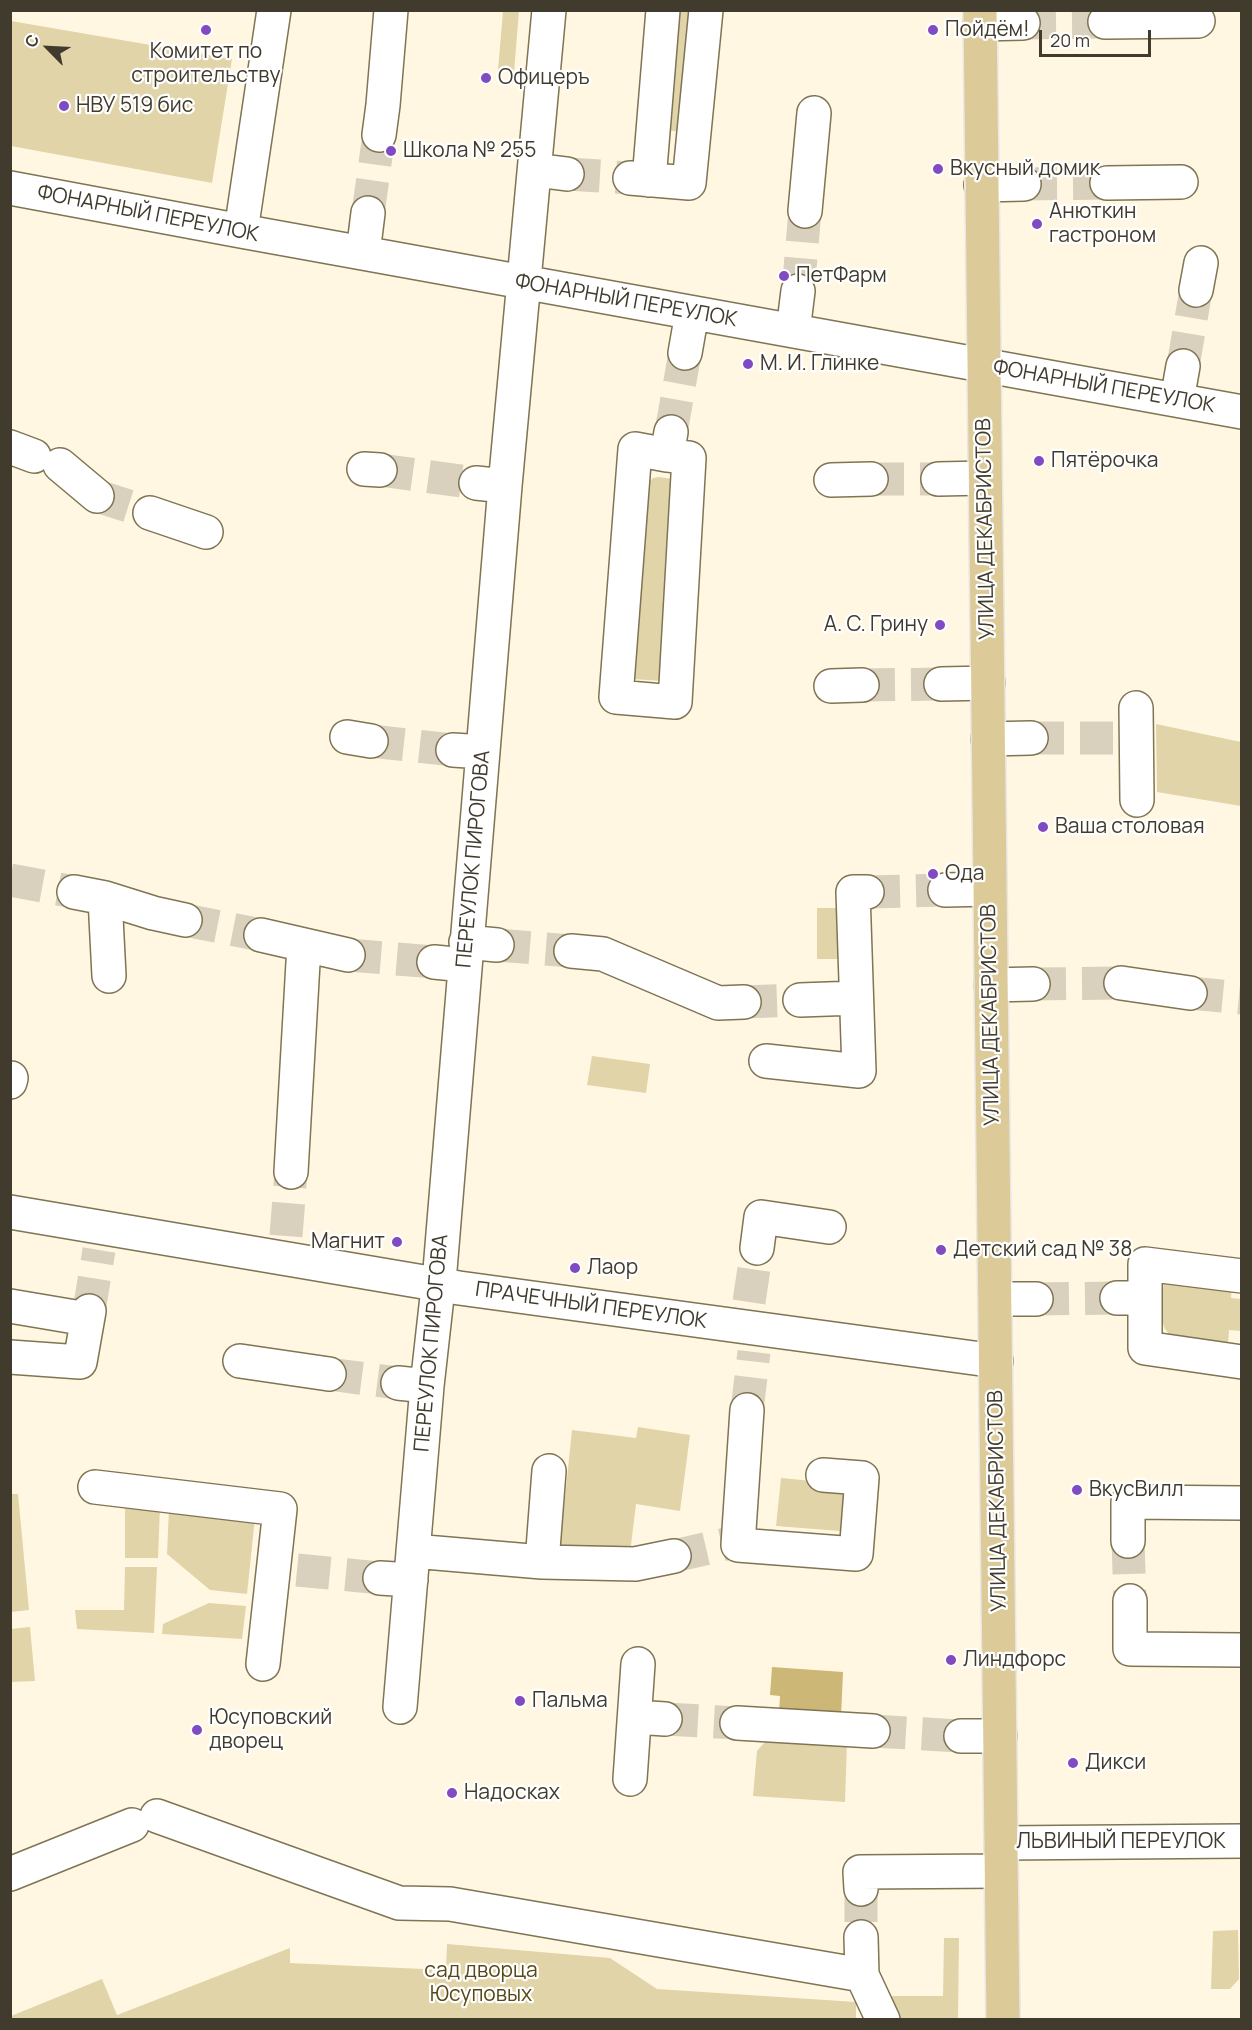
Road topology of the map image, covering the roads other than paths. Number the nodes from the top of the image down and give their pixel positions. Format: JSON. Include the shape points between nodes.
{"nodes":[{"id":1,"x":274,"y":10,"type":"edge"},
{"id":2,"x":391,"y":10,"type":"edge"},
{"id":3,"x":549,"y":10,"type":"edge"},
{"id":4,"x":663,"y":10,"type":"edge"},
{"id":5,"x":706,"y":10,"type":"edge"},
{"id":6,"x":980,"y":17,"type":"edge"},
{"id":7,"x":1198,"y":21,"type":"dead end"},
{"id":8,"x":1105,"y":22,"type":"tunnel mouth"},
{"id":9,"x":1023,"y":23,"type":"tunnel mouth"},
{"id":10,"x":814,"y":113,"type":"dead end"},
{"id":11,"x":379,"y":135,"type":"tunnel mouth"},
{"id":12,"x":534,"y":170,"type":"junction"},
{"id":13,"x":567,"y":174,"type":"tunnel mouth"},
{"id":14,"x":1181,"y":182,"type":"dead end"},
{"id":15,"x":1107,"y":183,"type":"tunnel mouth"},
{"id":16,"x":1024,"y":184,"type":"tunnel mouth"},
{"id":17,"x":981,"y":185,"type":"junction"},
{"id":18,"x":10,"y":188,"type":"edge"},
{"id":19,"x":805,"y":211,"type":"tunnel mouth"},
{"id":20,"x":368,"y":213,"type":"tunnel mouth"},
{"id":21,"x":241,"y":231,"type":"junction"},
{"id":22,"x":363,"y":253,"type":"junction"},
{"id":23,"x":525,"y":282,"type":"junction"},
{"id":24,"x":798,"y":291,"type":"tunnel mouth"},
{"id":25,"x":692,"y":313,"type":"junction"},
{"id":26,"x":793,"y":331,"type":"junction"},
{"id":27,"x":685,"y":353,"type":"tunnel mouth"},
{"id":28,"x":984,"y":365,"type":"junction"},
{"id":29,"x":1183,"y":366,"type":"tunnel mouth"},
{"id":30,"x":1177,"y":400,"type":"junction"},
{"id":31,"x":1242,"y":412,"type":"edge"},
{"id":32,"x":669,"y":443,"type":"joint"},
{"id":33,"x":35,"y":456,"type":"edge"},
{"id":34,"x":985,"y":478,"type":"junction"},
{"id":35,"x":871,"y":479,"type":"tunnel mouth"},
{"id":36,"x":938,"y":479,"type":"tunnel mouth"},
{"id":37,"x":831,"y":480,"type":"dead end"},
{"id":38,"x":97,"y":496,"type":"tunnel mouth"},
{"id":39,"x":150,"y":513,"type":"tunnel mouth"},
{"id":40,"x":206,"y":532,"type":"dead end"},
{"id":41,"x":988,"y":682,"type":"junction"},
{"id":42,"x":941,"y":684,"type":"tunnel mouth"},
{"id":43,"x":1136,"y":708,"type":"dead end"},
{"id":44,"x":1031,"y":738,"type":"tunnel mouth"},
{"id":45,"x":988,"y":739,"type":"junction"},
{"id":46,"x":1137,"y":800,"type":"dead end"},
{"id":47,"x":990,"y":889,"type":"junction"},
{"id":48,"x":945,"y":890,"type":"tunnel mouth"},
{"id":49,"x":867,"y":892,"type":"dead end"},
{"id":50,"x":185,"y":920,"type":"tunnel mouth"},
{"id":51,"x":261,"y":935,"type":"tunnel mouth"},
{"id":52,"x":304,"y":945,"type":"junction"},
{"id":53,"x":571,"y":951,"type":"tunnel mouth"},
{"id":54,"x":348,"y":955,"type":"tunnel mouth"},
{"id":55,"x":110,"y":976,"type":"dead end"},
{"id":56,"x":1121,"y":983,"type":"tunnel mouth"},
{"id":57,"x":1033,"y":984,"type":"tunnel mouth"},
{"id":58,"x":991,"y":985,"type":"junction"},
{"id":59,"x":1190,"y":993,"type":"tunnel mouth"},
{"id":60,"x":856,"y":998,"type":"junction"},
{"id":61,"x":800,"y":1000,"type":"tunnel mouth"},
{"id":62,"x":744,"y":1002,"type":"tunnel mouth"},
{"id":63,"x":766,"y":1061,"type":"dead end"},
{"id":64,"x":291,"y":1172,"type":"tunnel mouth"},
{"id":65,"x":10,"y":1212,"type":"edge"},
{"id":66,"x":829,"y":1227,"type":"dead end"},
{"id":67,"x":757,"y":1248,"type":"tunnel mouth"},
{"id":68,"x":1242,"y":1276,"type":"edge"},
{"id":69,"x":438,"y":1284,"type":"junction"},
{"id":70,"x":995,"y":1299,"type":"junction"},
{"id":71,"x":1036,"y":1299,"type":"tunnel mouth"},
{"id":72,"x":10,"y":1306,"type":"edge"},
{"id":73,"x":10,"y":1357,"type":"edge"},
{"id":74,"x":240,"y":1361,"type":"dead end"},
{"id":75,"x":996,"y":1361,"type":"junction"},
{"id":76,"x":1242,"y":1362,"type":"edge"},
{"id":77,"x":329,"y":1374,"type":"tunnel mouth"},
{"id":78,"x":747,"y":1410,"type":"tunnel mouth"},
{"id":79,"x":549,"y":1471,"type":"dead end"},
{"id":80,"x":823,"y":1475,"type":"dead end"},
{"id":81,"x":95,"y":1487,"type":"dead end"},
{"id":82,"x":1242,"y":1503,"type":"edge"},
{"id":83,"x":1128,"y":1541,"type":"tunnel mouth"},
{"id":84,"x":674,"y":1556,"type":"tunnel mouth"},
{"id":85,"x":542,"y":1562,"type":"junction"},
{"id":86,"x":401,"y":1570,"type":"junction"},
{"id":87,"x":1130,"y":1601,"type":"tunnel mouth"},
{"id":88,"x":1242,"y":1650,"type":"edge"},
{"id":89,"x":263,"y":1664,"type":"dead end"},
{"id":90,"x":638,"y":1664,"type":"dead end"},
{"id":91,"x":400,"y":1707,"type":"dead end"},
{"id":92,"x":737,"y":1723,"type":"tunnel mouth"},
{"id":93,"x":873,"y":1731,"type":"tunnel mouth"},
{"id":94,"x":961,"y":1736,"type":"tunnel mouth"},
{"id":95,"x":1000,"y":1736,"type":"junction"},
{"id":96,"x":630,"y":1779,"type":"dead end"},
{"id":97,"x":1242,"y":1841,"type":"edge"},
{"id":98,"x":1001,"y":1857,"type":"junction"},
{"id":99,"x":10,"y":1874,"type":"edge"},
{"id":100,"x":861,"y":1889,"type":"tunnel mouth"},
{"id":101,"x":861,"y":1937,"type":"tunnel mouth"},
{"id":102,"x":862,"y":1975,"type":"junction"},
{"id":103,"x":883,"y":2019,"type":"edge"},
{"id":104,"x":1003,"y":2019,"type":"edge"}],
"edges":[{"from":1,"to":21,"type":"street"},
{"from":2,"to":11,"type":"street"},
{"from":3,"to":12,"type":"street","name":"ПЕРЕУЛОК ПИРОГОВА"},
{"from":4,"to":5,"type":"street","via":[[640,179],[689,183]]},
{"from":6,"to":9,"type":"street"},
{"from":6,"to":17,"type":"main road","name":"УЛИЦА ДЕКАБРИСТОВ"},
{"from":7,"to":8,"type":"street"},
{"from":10,"to":19,"type":"street"},
{"from":12,"to":13,"type":"street"},
{"from":12,"to":23,"type":"street","name":"ПЕРЕУЛОК ПИРОГОВА"},
{"from":14,"to":15,"type":"street"},
{"from":16,"to":17,"type":"street"},
{"from":17,"to":28,"type":"main road","name":"УЛИЦА ДЕКАБРИСТОВ"},
{"from":18,"to":21,"type":"street","name":"ФОНАРНЫЙ ПЕРЕУЛОК"},
{"from":20,"to":22,"type":"street"},
{"from":21,"to":22,"type":"street","name":"ФОНАРНЫЙ ПЕРЕУЛОК"},
{"from":22,"to":23,"type":"street","name":"ФОНАРНЫЙ ПЕРЕУЛОК"},
{"from":23,"to":25,"type":"street","name":"ФОНАРНЫЙ ПЕРЕУЛОК"},
{"from":23,"to":69,"type":"street","name":"ПЕРЕУЛОК ПИРОГОВА","via":[[491,484],[468,751],[465,953]]},
{"from":24,"to":26,"type":"street"},
{"from":25,"to":26,"type":"street","name":"ФОНАРНЫЙ ПЕРЕУЛОК"},
{"from":25,"to":27,"type":"street"},
{"from":26,"to":28,"type":"street","name":"ФОНАРНЫЙ ПЕРЕУЛОК"},
{"from":28,"to":30,"type":"street","name":"ФОНАРНЫЙ ПЕРЕУЛОК"},
{"from":28,"to":34,"type":"main road","name":"УЛИЦА ДЕКАБРИСТОВ"},
{"from":29,"to":30,"type":"street"},
{"from":30,"to":31,"type":"street","name":"ФОНАРНЫЙ ПЕРЕУЛОК"},
{"from":32,"to":32,"type":"street","via":[[689,458],[675,702],[616,697],[636,449]]},
{"from":33,"to":38,"type":"street"},
{"from":34,"to":36,"type":"street"},
{"from":34,"to":41,"type":"main road","name":"УЛИЦА ДЕКАБРИСТОВ"},
{"from":35,"to":37,"type":"street"},
{"from":39,"to":40,"type":"street"},
{"from":41,"to":42,"type":"street"},
{"from":41,"to":45,"type":"main road","name":"УЛИЦА ДЕКАБРИСТОВ"},
{"from":43,"to":46,"type":"street","via":[[1127,740]]},
{"from":44,"to":45,"type":"street"},
{"from":45,"to":47,"type":"main road","name":"УЛИЦА ДЕКАБРИСТОВ"},
{"from":47,"to":48,"type":"street"},
{"from":47,"to":58,"type":"main road","name":"УЛИЦА ДЕКАБРИСТОВ"},
{"from":49,"to":60,"type":"street","via":[[854,892]]},
{"from":50,"to":55,"type":"street","via":[[90,895]]},
{"from":51,"to":52,"type":"street"},
{"from":52,"to":54,"type":"street"},
{"from":52,"to":64,"type":"street"},
{"from":53,"to":62,"type":"street","via":[[603,954],[718,1003]]},
{"from":56,"to":59,"type":"street"},
{"from":57,"to":58,"type":"street"},
{"from":58,"to":70,"type":"main road","name":"УЛИЦА ДЕКАБРИСТОВ"},
{"from":60,"to":61,"type":"street"},
{"from":60,"to":63,"type":"street","via":[[859,1071]]},
{"from":65,"to":69,"type":"street","name":"ПРАЧЕЧНЫЙ ПЕРЕУЛОК","via":[[101,1239],[285,1247]]},
{"from":66,"to":67,"type":"street","via":[[761,1217]]},
{"from":68,"to":76,"type":"street","via":[[1145,1264],[1131,1298],[1145,1348]]},
{"from":69,"to":75,"type":"street","name":"ПРАЧЕЧНЫЙ ПЕРЕУЛОК"},
{"from":69,"to":86,"type":"street","name":"ПЕРЕУЛОК ПИРОГОВА","via":[[412,1385]]},
{"from":70,"to":71,"type":"street"},
{"from":70,"to":75,"type":"main road","name":"УЛИЦА ДЕКАБРИСТОВ"},
{"from":72,"to":73,"type":"street","via":[[88,1315],[80,1362]]},
{"from":74,"to":77,"type":"street"},
{"from":75,"to":95,"type":"main road","name":"УЛИЦА ДЕКАБРИСТОВ"},
{"from":78,"to":80,"type":"street","via":[[732,1545],[856,1554],[862,1478]]},
{"from":79,"to":85,"type":"street"},
{"from":81,"to":89,"type":"street","via":[[280,1509],[285,1569]]},
{"from":82,"to":83,"type":"street","via":[[1128,1502]]},
{"from":84,"to":85,"type":"street","via":[[635,1564]]},
{"from":85,"to":86,"type":"street"},
{"from":86,"to":91,"type":"street","name":"ПЕРЕУЛОК ПИРОГОВА"},
{"from":87,"to":88,"type":"street","via":[[1130,1648]]},
{"from":90,"to":96,"type":"street","via":[[650,1718]]},
{"from":92,"to":93,"type":"street"},
{"from":94,"to":95,"type":"street"},
{"from":95,"to":98,"type":"main road","name":"УЛИЦА ДЕКАБРИСТОВ"},
{"from":97,"to":98,"type":"street","name":"ЛЬВИНЫЙ ПЕРЕУЛОК"},
{"from":98,"to":100,"type":"street","name":"ЛЬВИНЫЙ ПЕРЕУЛОК","via":[[860,1872]]},
{"from":98,"to":104,"type":"main road","name":"УЛИЦА ДЕКАБРИСТОВ"},
{"from":99,"to":102,"type":"street","via":[[145,1821],[399,1903],[450,1904]]},
{"from":101,"to":102,"type":"street"},
{"from":102,"to":103,"type":"street"}]}
